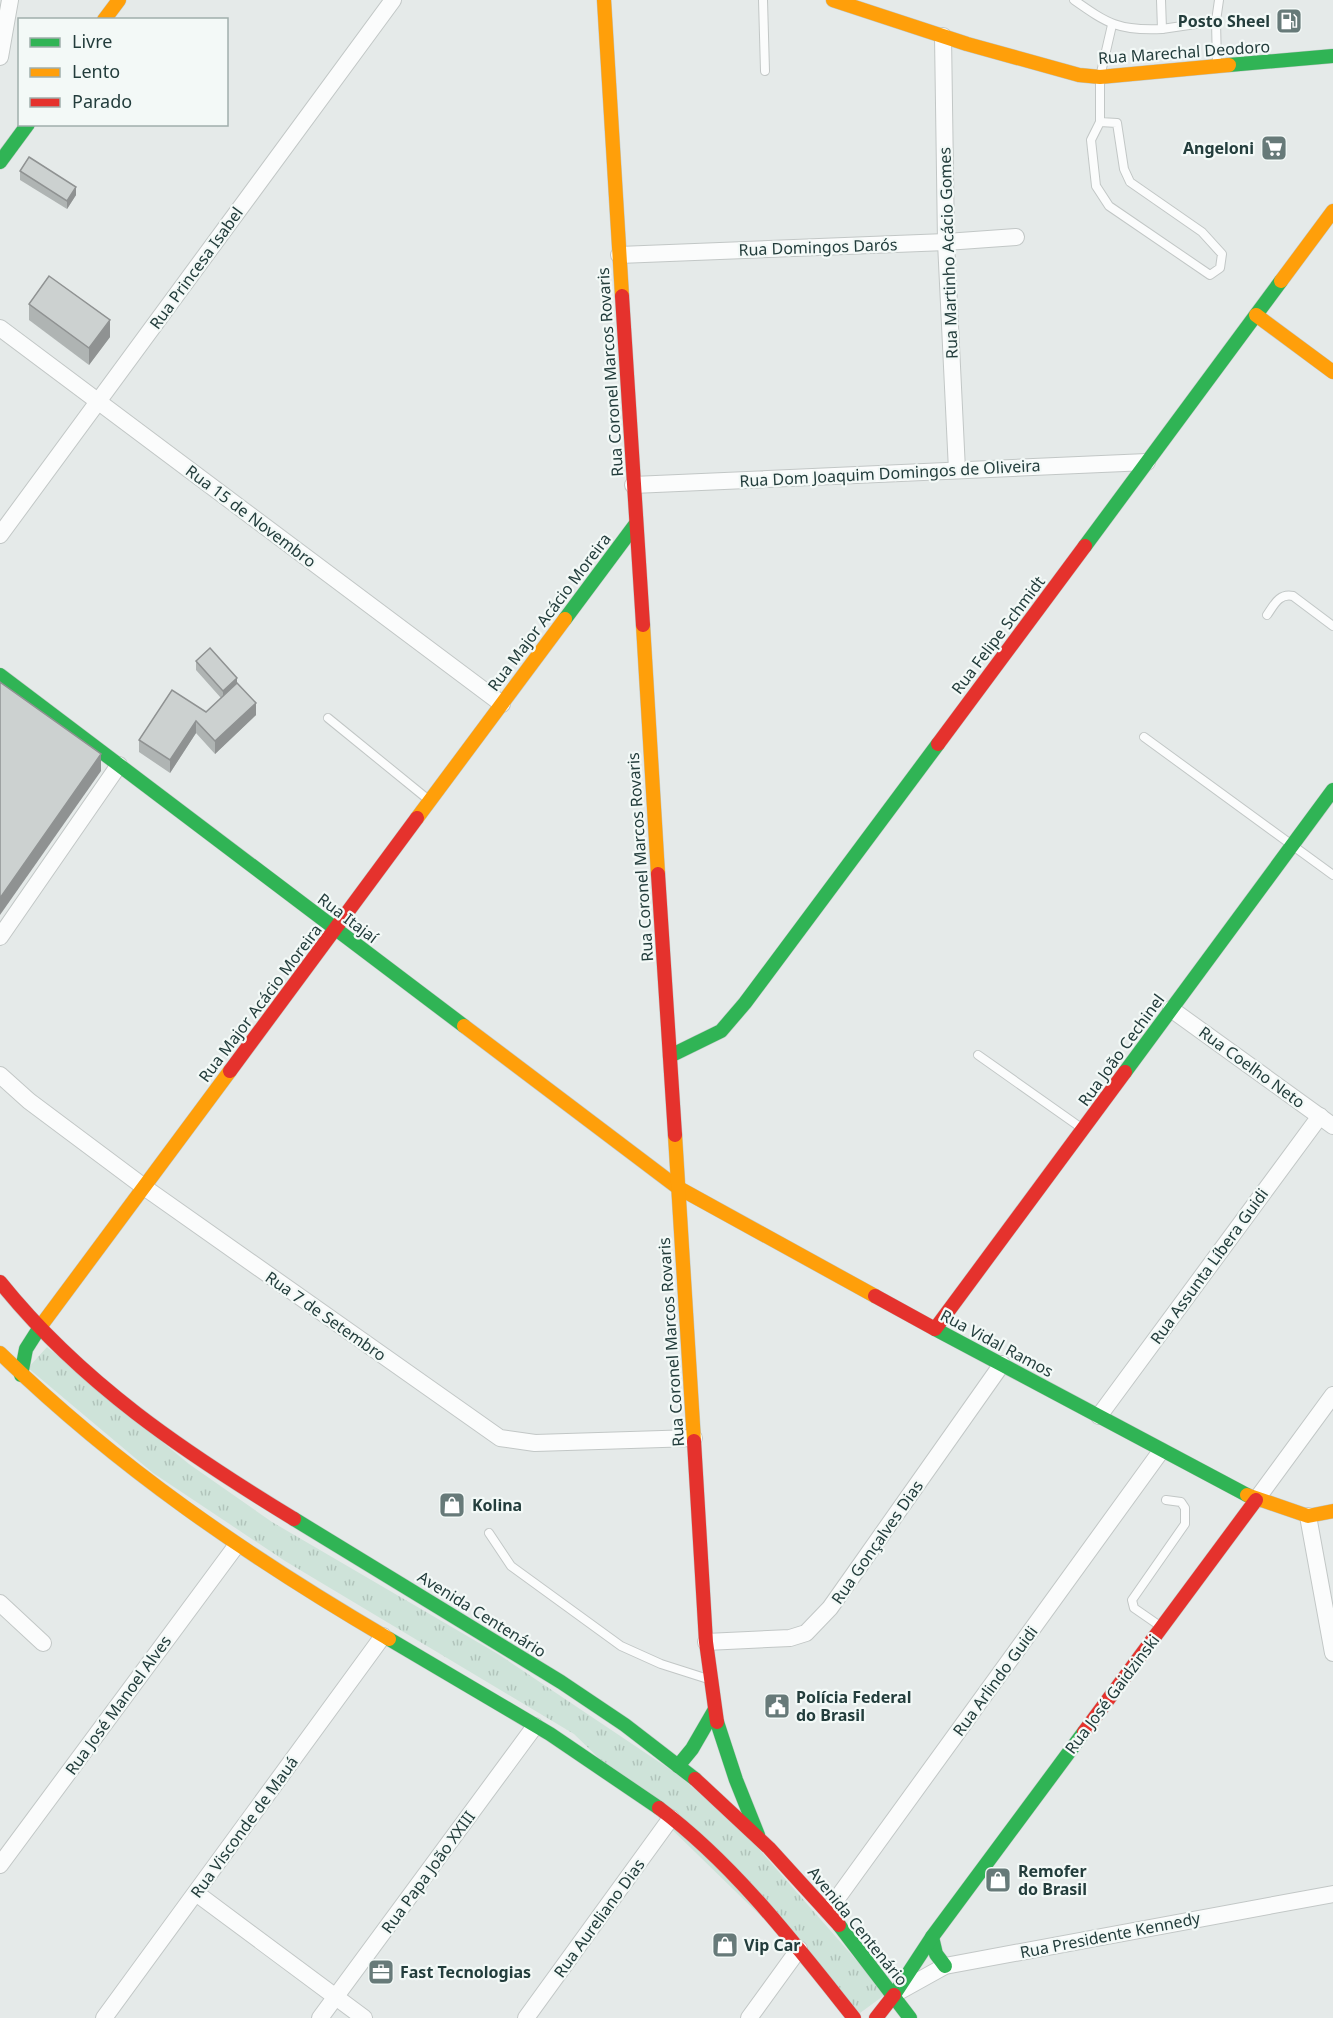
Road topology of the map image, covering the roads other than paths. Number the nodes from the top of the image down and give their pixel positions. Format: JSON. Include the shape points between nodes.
{"nodes":[{"id":1,"x":10,"y":0,"type":"edge"},
{"id":2,"x":119,"y":0,"type":"edge"},
{"id":3,"x":393,"y":0,"type":"edge"},
{"id":4,"x":604,"y":0,"type":"edge"},
{"id":5,"x":764,"y":0,"type":"edge"},
{"id":6,"x":833,"y":0,"type":"edge"},
{"id":7,"x":1074,"y":0,"type":"edge"},
{"id":8,"x":1161,"y":0,"type":"edge"},
{"id":9,"x":1219,"y":0,"type":"edge"},
{"id":10,"x":106,"y":18,"type":"edge"},
{"id":11,"x":1216,"y":21,"type":"junction"},
{"id":12,"x":1112,"y":25,"type":"junction"},
{"id":13,"x":1162,"y":29,"type":"junction"},
{"id":14,"x":942,"y":36,"type":"junction"},
{"id":15,"x":1333,"y":56,"type":"edge"},
{"id":16,"x":0,"y":57,"type":"edge"},
{"id":17,"x":1217,"y":68,"type":"junction"},
{"id":18,"x":765,"y":71,"type":"dead end"},
{"id":19,"x":1100,"y":77,"type":"junction"},
{"id":20,"x":1100,"y":122,"type":"junction"},
{"id":21,"x":26,"y":126,"type":"edge"},
{"id":22,"x":0,"y":162,"type":"edge"},
{"id":23,"x":1333,"y":211,"type":"edge"},
{"id":24,"x":1016,"y":237,"type":"dead end"},
{"id":25,"x":946,"y":242,"type":"junction"},
{"id":26,"x":619,"y":255,"type":"junction"},
{"id":27,"x":1256,"y":315,"type":"junction"},
{"id":28,"x":0,"y":328,"type":"edge"},
{"id":29,"x":1333,"y":372,"type":"edge"},
{"id":30,"x":98,"y":402,"type":"junction"},
{"id":31,"x":1147,"y":462,"type":"junction"},
{"id":32,"x":957,"y":470,"type":"junction"},
{"id":33,"x":633,"y":485,"type":"junction"},
{"id":34,"x":634,"y":525,"type":"junction"},
{"id":35,"x":0,"y":535,"type":"edge"},
{"id":36,"x":1267,"y":615,"type":"dead end"},
{"id":37,"x":1333,"y":626,"type":"edge"},
{"id":38,"x":0,"y":675,"type":"edge"},
{"id":39,"x":502,"y":704,"type":"junction"},
{"id":40,"x":328,"y":718,"type":"dead end"},
{"id":41,"x":1144,"y":736,"type":"dead end"},
{"id":42,"x":119,"y":765,"type":"junction"},
{"id":43,"x":1333,"y":790,"type":"edge"},
{"id":44,"x":430,"y":801,"type":"junction"},
{"id":45,"x":1292,"y":845,"type":"junction"},
{"id":46,"x":1333,"y":875,"type":"edge"},
{"id":47,"x":335,"y":929,"type":"junction"},
{"id":48,"x":0,"y":937,"type":"edge"},
{"id":49,"x":1172,"y":1008,"type":"junction"},
{"id":50,"x":978,"y":1055,"type":"dead end"},
{"id":51,"x":670,"y":1056,"type":"junction"},
{"id":52,"x":0,"y":1075,"type":"edge"},
{"id":53,"x":1327,"y":1121,"type":"edge"},
{"id":54,"x":1083,"y":1129,"type":"junction"},
{"id":55,"x":144,"y":1187,"type":"junction"},
{"id":56,"x":677,"y":1187,"type":"junction"},
{"id":57,"x":2,"y":1290,"type":"edge"},
{"id":58,"x":40,"y":1327,"type":"junction"},
{"id":59,"x":935,"y":1329,"type":"junction"},
{"id":60,"x":0,"y":1353,"type":"edge"},
{"id":61,"x":1002,"y":1364,"type":"junction"},
{"id":62,"x":21,"y":1375,"type":"junction"},
{"id":63,"x":1333,"y":1395,"type":"edge"},
{"id":64,"x":1099,"y":1416,"type":"junction"},
{"id":65,"x":694,"y":1438,"type":"junction"},
{"id":66,"x":1161,"y":1451,"type":"junction"},
{"id":67,"x":1166,"y":1500,"type":"dead end"},
{"id":68,"x":1256,"y":1500,"type":"junction"},
{"id":69,"x":1333,"y":1512,"type":"edge"},
{"id":70,"x":1308,"y":1515,"type":"junction"},
{"id":71,"x":489,"y":1533,"type":"dead end"},
{"id":72,"x":236,"y":1546,"type":"junction"},
{"id":73,"x":0,"y":1603,"type":"edge"},
{"id":74,"x":1162,"y":1627,"type":"junction"},
{"id":75,"x":383,"y":1636,"type":"junction"},
{"id":76,"x":43,"y":1642,"type":"dead end"},
{"id":77,"x":706,"y":1642,"type":"junction"},
{"id":78,"x":1333,"y":1653,"type":"edge"},
{"id":79,"x":711,"y":1680,"type":"junction"},
{"id":80,"x":714,"y":1711,"type":"junction"},
{"id":81,"x":535,"y":1726,"type":"junction"},
{"id":82,"x":678,"y":1766,"type":"junction"},
{"id":83,"x":671,"y":1818,"type":"junction"},
{"id":84,"x":758,"y":1836,"type":"junction"},
{"id":85,"x":0,"y":1865,"type":"edge"},
{"id":86,"x":196,"y":1893,"type":"junction"},
{"id":87,"x":1333,"y":1894,"type":"edge"},
{"id":88,"x":828,"y":1911,"type":"junction"},
{"id":89,"x":932,"y":1937,"type":"junction"},
{"id":90,"x":799,"y":1949,"type":"junction"},
{"id":91,"x":945,"y":1966,"type":"junction"},
{"id":92,"x":894,"y":1995,"type":"junction"},
{"id":93,"x":335,"y":1997,"type":"junction"},
{"id":94,"x":104,"y":2018,"type":"edge"},
{"id":95,"x":320,"y":2018,"type":"edge"},
{"id":96,"x":364,"y":2018,"type":"edge"},
{"id":97,"x":526,"y":2018,"type":"edge"},
{"id":98,"x":748,"y":2018,"type":"edge"},
{"id":99,"x":854,"y":2018,"type":"edge"},
{"id":100,"x":876,"y":2018,"type":"edge"},
{"id":101,"x":910,"y":2018,"type":"edge"}],
"edges":[{"from":1,"to":16,"type":"street"},
{"from":2,"to":10,"type":"main road"},
{"from":3,"to":30,"type":"street","name":"Rua Princesa Isabel"},
{"from":4,"to":26,"type":"main road","name":"Rua Coronel Marcos Rovaris"},
{"from":5,"to":18,"type":"lane"},
{"from":6,"to":14,"type":"main road","name":"Rua Marechal Deodoro"},
{"from":7,"to":12,"type":"lane"},
{"from":8,"to":13,"type":"lane"},
{"from":9,"to":11,"type":"lane"},
{"from":11,"to":13,"type":"lane"},
{"from":11,"to":17,"type":"lane"},
{"from":12,"to":13,"type":"lane"},
{"from":12,"to":19,"type":"lane"},
{"from":14,"to":19,"type":"main road","name":"Rua Marechal Deodoro","via":[[1079,75]]},
{"from":14,"to":25,"type":"street","name":"Rua Martinho Acácio Gomes"},
{"from":15,"to":17,"type":"main road","name":"Rua Marechal Deodoro"},
{"from":17,"to":19,"type":"main road","name":"Rua Marechal Deodoro"},
{"from":19,"to":20,"type":"lane"},
{"from":20,"to":20,"type":"lane","via":[[1117,123],[1124,169],[1130,182],[1202,232],[1222,254],[1220,268],[1210,275],[1108,206],[1096,186],[1091,140]]},
{"from":21,"to":22,"type":"main road"},
{"from":23,"to":27,"type":"main road","name":"Rua Felipe Schmidt"},
{"from":24,"to":25,"type":"street","name":"Rua Domingos Darós"},
{"from":25,"to":26,"type":"street","name":"Rua Domingos Darós"},
{"from":25,"to":32,"type":"street","name":"Rua Martinho Acácio Gomes"},
{"from":26,"to":33,"type":"main road","name":"Rua Coronel Marcos Rovaris"},
{"from":27,"to":29,"type":"main road"},
{"from":27,"to":31,"type":"main road","name":"Rua Felipe Schmidt"},
{"from":28,"to":30,"type":"street","name":"Rua 15 de Novembro"},
{"from":30,"to":35,"type":"street","name":"Rua Princesa Isabel"},
{"from":30,"to":39,"type":"street","name":"Rua 15 de Novembro"},
{"from":31,"to":32,"type":"street","name":"Rua Dom Joaquim Domingos de Oliveira"},
{"from":31,"to":51,"type":"main road","name":"Rua Felipe Schmidt","via":[[733,1019],[708,1038]]},
{"from":32,"to":33,"type":"street","name":"Rua Dom Joaquim Domingos de Oliveira"},
{"from":33,"to":34,"type":"main road","name":"Rua Coronel Marcos Rovaris"},
{"from":34,"to":39,"type":"main road","name":"Rua Major Acácio Moreira"},
{"from":34,"to":51,"type":"main road","name":"Rua Coronel Marcos Rovaris"},
{"from":36,"to":37,"type":"lane","via":[[1287,594]]},
{"from":38,"to":42,"type":"main road","name":"Rua Itajaí"},
{"from":39,"to":44,"type":"main road","name":"Rua Major Acácio Moreira"},
{"from":40,"to":44,"type":"lane"},
{"from":41,"to":45,"type":"lane"},
{"from":42,"to":47,"type":"main road","name":"Rua Itajaí"},
{"from":42,"to":48,"type":"street"},
{"from":43,"to":45,"type":"main road","name":"Rua João Cechinel"},
{"from":44,"to":47,"type":"main road","name":"Rua Major Acácio Moreira"},
{"from":45,"to":46,"type":"lane"},
{"from":45,"to":49,"type":"main road","name":"Rua João Cechinel"},
{"from":47,"to":55,"type":"main road","name":"Rua Major Acácio Moreira"},
{"from":47,"to":56,"type":"main road","name":"Rua Itajaí"},
{"from":49,"to":53,"type":"street","name":"Rua Coelho Neto"},
{"from":49,"to":54,"type":"main road","name":"Rua João Cechinel"},
{"from":50,"to":54,"type":"lane"},
{"from":51,"to":56,"type":"main road","name":"Rua Coronel Marcos Rovaris"},
{"from":52,"to":55,"type":"street","name":"Rua 7 de Setembro"},
{"from":53,"to":64,"type":"street","name":"Rua Assunta Líbera Guidi"},
{"from":54,"to":59,"type":"main road","name":"Rua João Cechinel"},
{"from":55,"to":58,"type":"main road","name":"Rua Major Acácio Moreira"},
{"from":55,"to":65,"type":"street","name":"Rua 7 de Setembro","via":[[500,1438],[535,1443]]},
{"from":56,"to":59,"type":"main road","name":"Rua Vidal Ramos"},
{"from":56,"to":65,"type":"main road","name":"Rua Coronel Marcos Rovaris"},
{"from":57,"to":58,"type":"main road","name":"Avenida Centenário"},
{"from":58,"to":62,"type":"main road","name":"Rua Major Acácio Moreira","via":[[25,1346]]},
{"from":58,"to":82,"type":"main road","name":"Avenida Centenário","via":[[165,1438],[513,1651],[616,1719]]},
{"from":59,"to":61,"type":"main road","name":"Rua Vidal Ramos"},
{"from":60,"to":62,"type":"main road"},
{"from":61,"to":64,"type":"main road","name":"Rua Vidal Ramos"},
{"from":61,"to":77,"type":"street","name":"Rua Gonçalves Dias","via":[[830,1608],[806,1633],[790,1638]]},
{"from":62,"to":72,"type":"main road","via":[[116,1460]]},
{"from":63,"to":68,"type":"street","name":"Rua José Gaidzinski"},
{"from":64,"to":66,"type":"main road","name":"Rua Vidal Ramos"},
{"from":65,"to":77,"type":"main road","name":"Rua Coronel Marcos Rovaris"},
{"from":66,"to":68,"type":"main road","name":"Rua Vidal Ramos"},
{"from":66,"to":88,"type":"street","name":"Rua Arlindo Guidi"},
{"from":67,"to":74,"type":"lane","via":[[1181,1502],[1185,1524],[1132,1600],[1134,1608]]},
{"from":68,"to":70,"type":"main road","name":"Rua Vidal Ramos"},
{"from":68,"to":74,"type":"main road","name":"Rua José Gaidzinski"},
{"from":69,"to":70,"type":"main road"},
{"from":70,"to":78,"type":"street"},
{"from":71,"to":79,"type":"lane","via":[[511,1566],[621,1646]]},
{"from":72,"to":75,"type":"main road"},
{"from":72,"to":85,"type":"street","name":"Rua José Manoel Alves"},
{"from":73,"to":76,"type":"street"},
{"from":74,"to":89,"type":"main road","name":"Rua José Gaidzinski"},
{"from":75,"to":81,"type":"main road"},
{"from":75,"to":86,"type":"street","name":"Rua Visconde de Mauá"},
{"from":77,"to":79,"type":"main road","name":"Rua Coronel Marcos Rovaris"},
{"from":79,"to":80,"type":"main road","name":"Rua Coronel Marcos Rovaris"},
{"from":80,"to":82,"type":"main road"},
{"from":80,"to":84,"type":"main road","name":"Rua Coronel Marcos Rovaris"},
{"from":81,"to":83,"type":"main road"},
{"from":81,"to":93,"type":"street","name":"Rua Papa João XXIII"},
{"from":82,"to":84,"type":"main road","name":"Avenida Centenário"},
{"from":83,"to":90,"type":"main road","via":[[705,1845]]},
{"from":83,"to":97,"type":"street","name":"Rua Aureliano Dias"},
{"from":84,"to":88,"type":"main road","name":"Avenida Centenário"},
{"from":86,"to":93,"type":"street"},
{"from":86,"to":94,"type":"street","name":"Rua Visconde de Mauá"},
{"from":87,"to":91,"type":"street","name":"Rua Presidente Kennedy"},
{"from":88,"to":92,"type":"main road","name":"Avenida Centenário"},
{"from":89,"to":91,"type":"main road","via":[[936,1954]]},
{"from":89,"to":92,"type":"main road","name":"Rua José Gaidzinski"},
{"from":90,"to":98,"type":"street"},
{"from":90,"to":99,"type":"main road"},
{"from":91,"to":92,"type":"street","name":"Rua Presidente Kennedy"},
{"from":92,"to":100,"type":"main road","name":"Rua José Gaidzinski"},
{"from":92,"to":101,"type":"main road","name":"Avenida Centenário"},
{"from":93,"to":95,"type":"street","name":"Rua Papa João XXIII"},
{"from":93,"to":96,"type":"street"}]}
